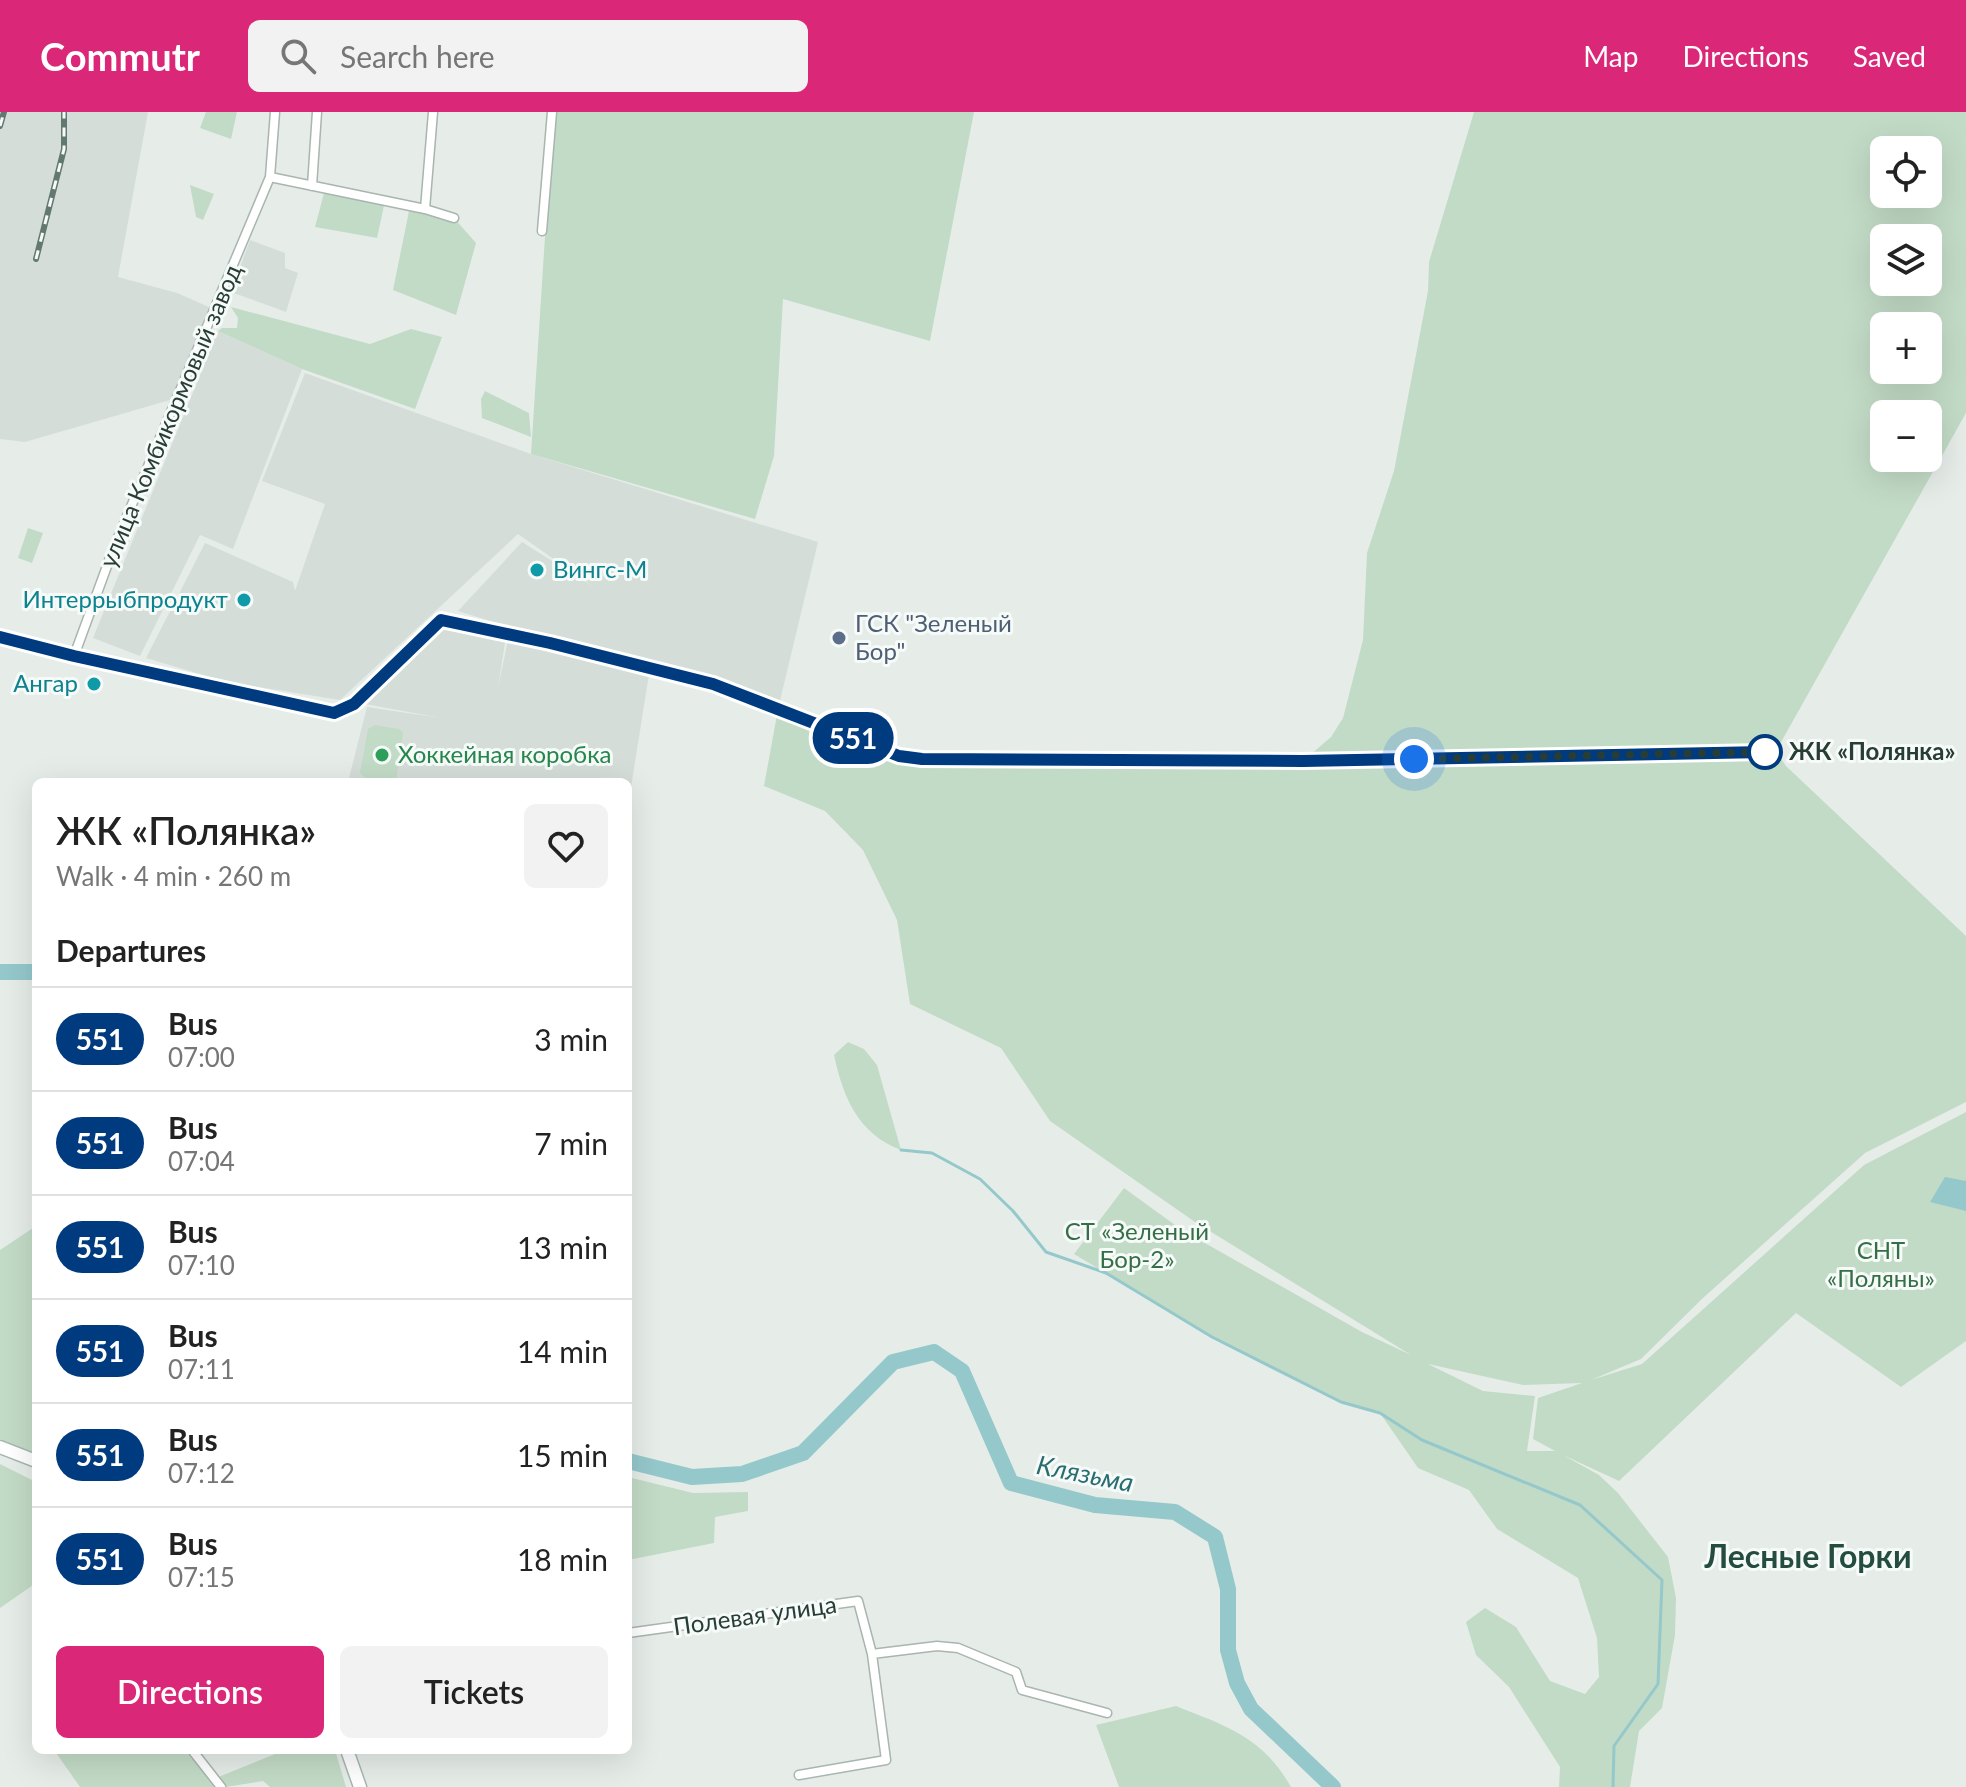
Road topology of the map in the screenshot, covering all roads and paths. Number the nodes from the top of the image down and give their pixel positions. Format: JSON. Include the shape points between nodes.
{"nodes":[{"id":1,"x":275,"y":112,"type":"edge"},
{"id":2,"x":317,"y":112,"type":"edge"},
{"id":3,"x":433,"y":112,"type":"edge"},
{"id":4,"x":552,"y":112,"type":"edge"},
{"id":5,"x":270,"y":177,"type":"junction"},
{"id":6,"x":312,"y":186,"type":"junction"},
{"id":7,"x":425,"y":209,"type":"junction"},
{"id":8,"x":454,"y":218,"type":"dead end"},
{"id":9,"x":542,"y":231,"type":"dead end"},
{"id":10,"x":0,"y":637,"type":"edge"},
{"id":11,"x":74,"y":656,"type":"junction"},
{"id":12,"x":1746,"y":753,"type":"dead end"},
{"id":13,"x":0,"y":1447,"type":"edge"},
{"id":14,"x":32,"y":1459,"type":"edge"},
{"id":15,"x":632,"y":1632,"type":"edge"},
{"id":16,"x":872,"y":1654,"type":"junction"},
{"id":17,"x":1107,"y":1713,"type":"dead end"},
{"id":18,"x":195,"y":1754,"type":"edge"},
{"id":19,"x":348,"y":1754,"type":"edge"},
{"id":20,"x":799,"y":1775,"type":"dead end"},
{"id":21,"x":221,"y":1787,"type":"edge"},
{"id":22,"x":360,"y":1787,"type":"edge"}],
"edges":[{"from":1,"to":5,"type":"street","name":"улица Комбикормовый завод"},
{"from":2,"to":6,"type":"street"},
{"from":3,"to":7,"type":"street"},
{"from":4,"to":9,"type":"street"},
{"from":5,"to":6,"type":"street"},
{"from":5,"to":11,"type":"street","name":"улица Комбикормовый завод","via":[[114,547]]},
{"from":6,"to":7,"type":"street"},
{"from":7,"to":8,"type":"street"},
{"from":10,"to":11,"type":"main road"},
{"from":11,"to":12,"type":"street","via":[[334,713],[354,704],[441,620],[713,684],[899,756],[922,759],[1303,761]]},
{"from":13,"to":14,"type":"main road"},
{"from":15,"to":16,"type":"street","name":"Полевая улица","via":[[858,1601]]},
{"from":16,"to":17,"type":"street","via":[[958,1648],[1016,1672],[1022,1690]]},
{"from":16,"to":20,"type":"street","via":[[886,1760]]},
{"from":18,"to":21,"type":"street"},
{"from":19,"to":22,"type":"main road"}]}
